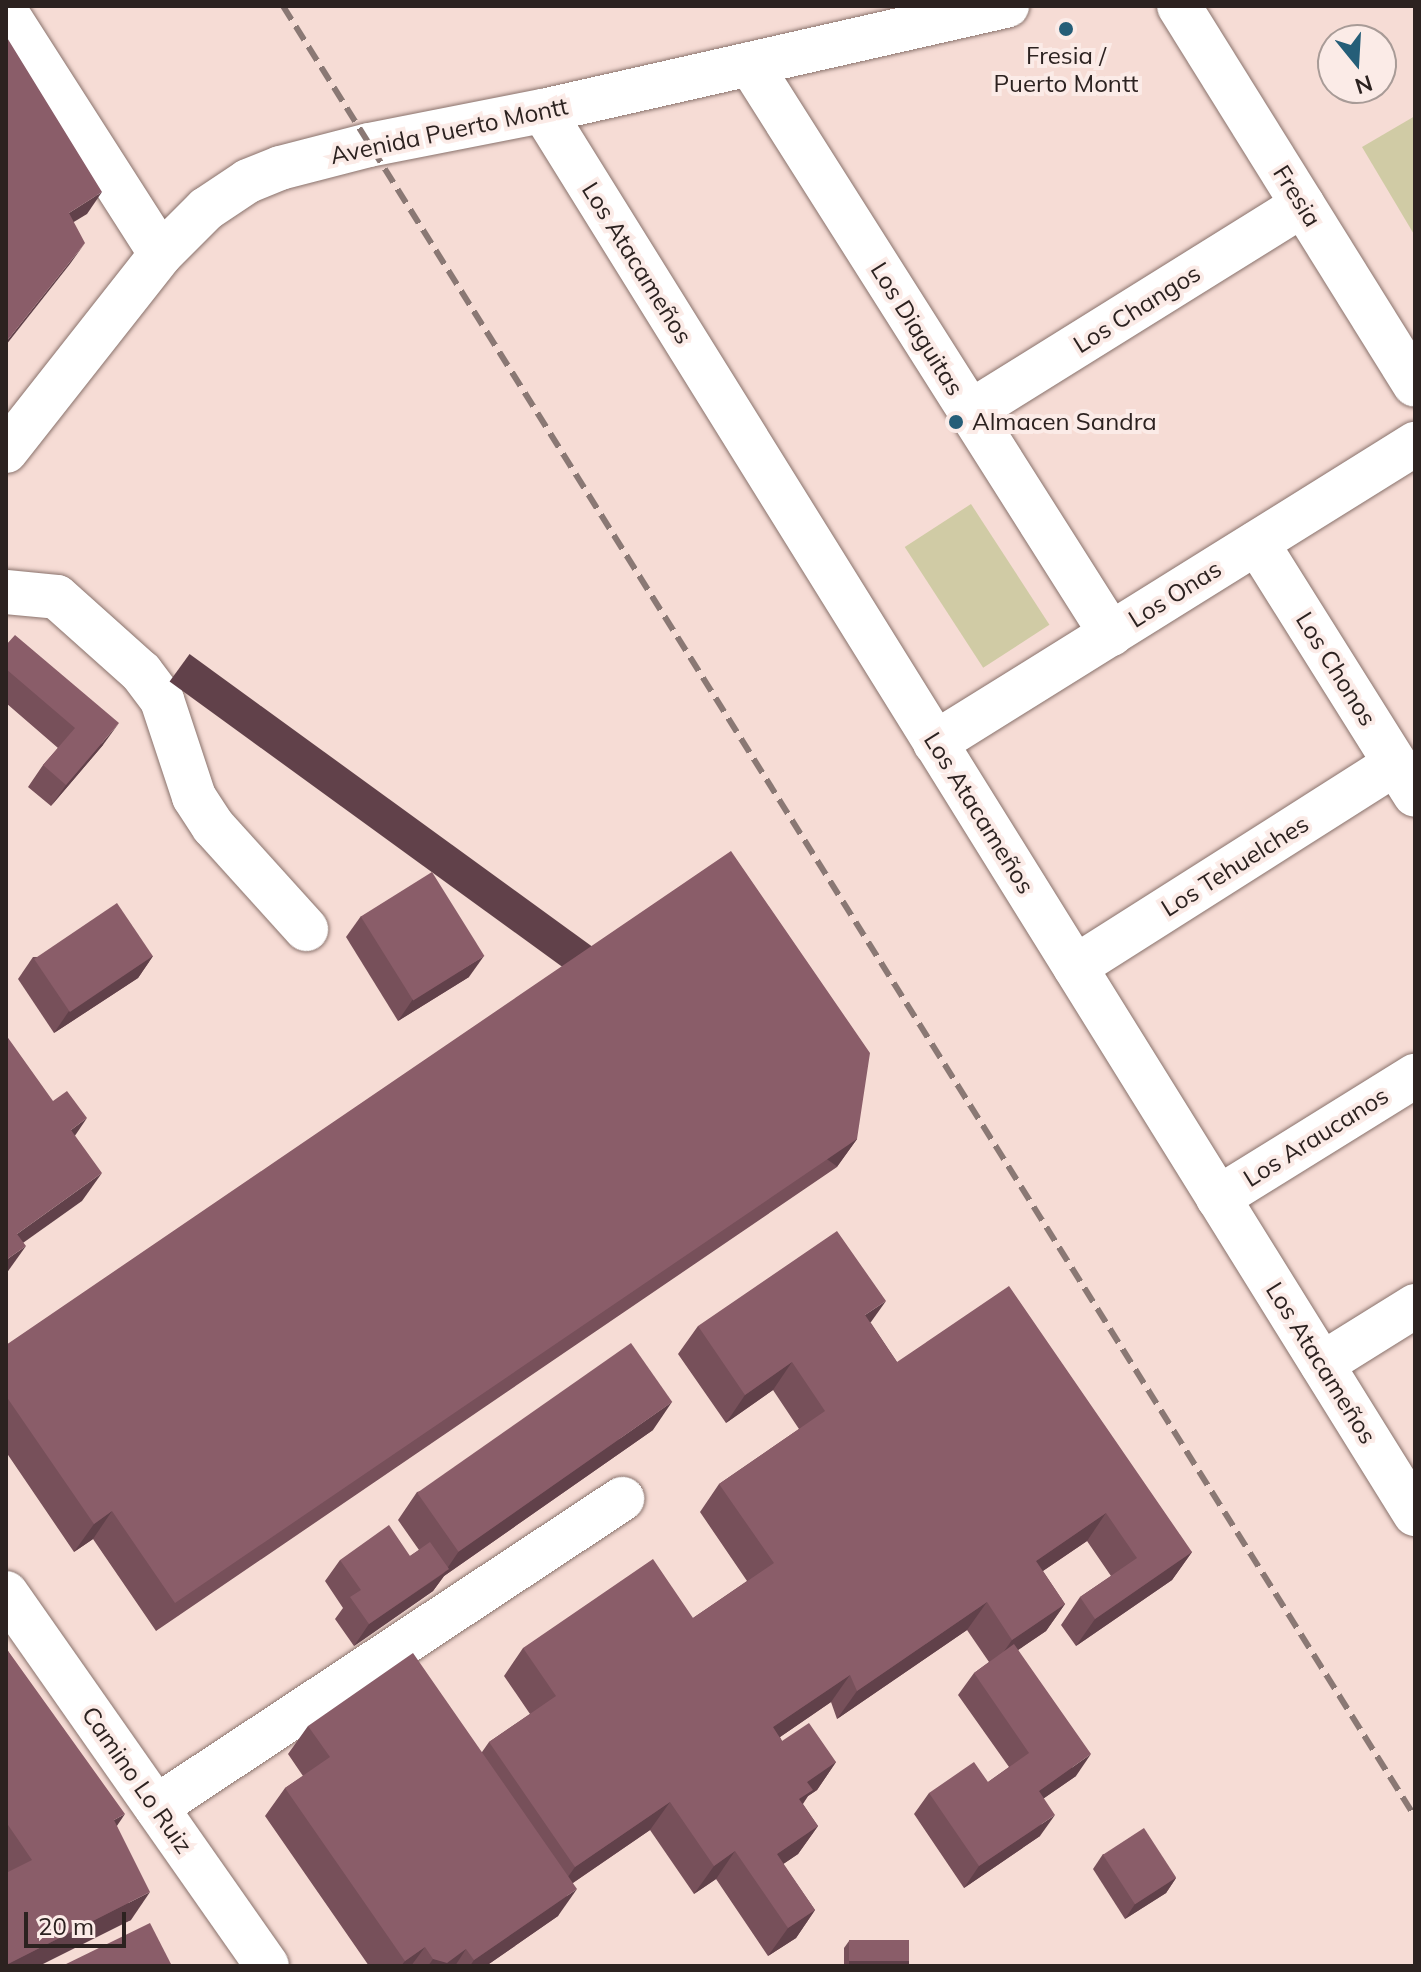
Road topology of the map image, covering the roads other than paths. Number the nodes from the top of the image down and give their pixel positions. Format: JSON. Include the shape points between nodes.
{"nodes":[{"id":1,"x":1007,"y":6,"type":"edge"},
{"id":2,"x":1179,"y":6,"type":"edge"},
{"id":3,"x":6,"y":12,"type":"edge"},
{"id":4,"x":750,"y":64,"type":"junction"},
{"id":5,"x":543,"y":111,"type":"junction"},
{"id":6,"x":1303,"y":205,"type":"junction"},
{"id":7,"x":161,"y":254,"type":"junction"},
{"id":8,"x":1415,"y":385,"type":"edge"},
{"id":9,"x":970,"y":412,"type":"junction"},
{"id":10,"x":1415,"y":444,"type":"edge"},
{"id":11,"x":6,"y":451,"type":"edge"},
{"id":12,"x":1257,"y":543,"type":"junction"},
{"id":13,"x":6,"y":592,"type":"edge"},
{"id":14,"x":1111,"y":634,"type":"junction"},
{"id":15,"x":935,"y":743,"type":"junction"},
{"id":16,"x":1405,"y":780,"type":"edge"},
{"id":17,"x":306,"y":929,"type":"dead end"},
{"id":18,"x":1075,"y":967,"type":"junction"},
{"id":19,"x":1415,"y":1076,"type":"edge"},
{"id":20,"x":1218,"y":1198,"type":"junction"},
{"id":21,"x":1415,"y":1306,"type":"edge"},
{"id":22,"x":1322,"y":1364,"type":"junction"},
{"id":23,"x":622,"y":1499,"type":"dead end"},
{"id":24,"x":1415,"y":1514,"type":"edge"},
{"id":25,"x":6,"y":1593,"type":"edge"},
{"id":26,"x":156,"y":1807,"type":"junction"},
{"id":27,"x":267,"y":1966,"type":"edge"}],
"edges":[{"from":1,"to":4,"type":"street","name":"Avenida Puerto Montt"},
{"from":2,"to":6,"type":"street","name":"Fresia"},
{"from":3,"to":7,"type":"street"},
{"from":4,"to":5,"type":"street","name":"Avenida Puerto Montt"},
{"from":4,"to":9,"type":"street","name":"Los Diaguitas"},
{"from":5,"to":7,"type":"street","name":"Avenida Puerto Montt","via":[[280,168],[226,194]]},
{"from":5,"to":15,"type":"street","name":"Los Atacameños"},
{"from":6,"to":8,"type":"street","name":"Fresia"},
{"from":6,"to":9,"type":"street","name":"Los Changos"},
{"from":7,"to":11,"type":"street","name":"Avenida Puerto Montt"},
{"from":9,"to":14,"type":"street","name":"Los Diaguitas"},
{"from":10,"to":12,"type":"street","name":"Los Onas"},
{"from":12,"to":14,"type":"street","name":"Los Onas"},
{"from":12,"to":16,"type":"street","name":"Los Chonos"},
{"from":13,"to":17,"type":"street","via":[[57,597],[141,672],[162,700],[194,797],[213,826]]},
{"from":14,"to":15,"type":"street","name":"Los Onas"},
{"from":15,"to":18,"type":"street","name":"Los Atacameños"},
{"from":16,"to":18,"type":"street","name":"Los Tehuelches"},
{"from":18,"to":20,"type":"street","name":"Los Atacameños"},
{"from":19,"to":20,"type":"street","name":"Los Araucanos"},
{"from":20,"to":22,"type":"street","name":"Los Atacameños"},
{"from":21,"to":22,"type":"street"},
{"from":22,"to":24,"type":"street","name":"Los Atacameños"},
{"from":23,"to":26,"type":"street"},
{"from":25,"to":26,"type":"street","name":"Camino Lo Ruiz"},
{"from":26,"to":27,"type":"street","name":"Camino Lo Ruiz"}]}
